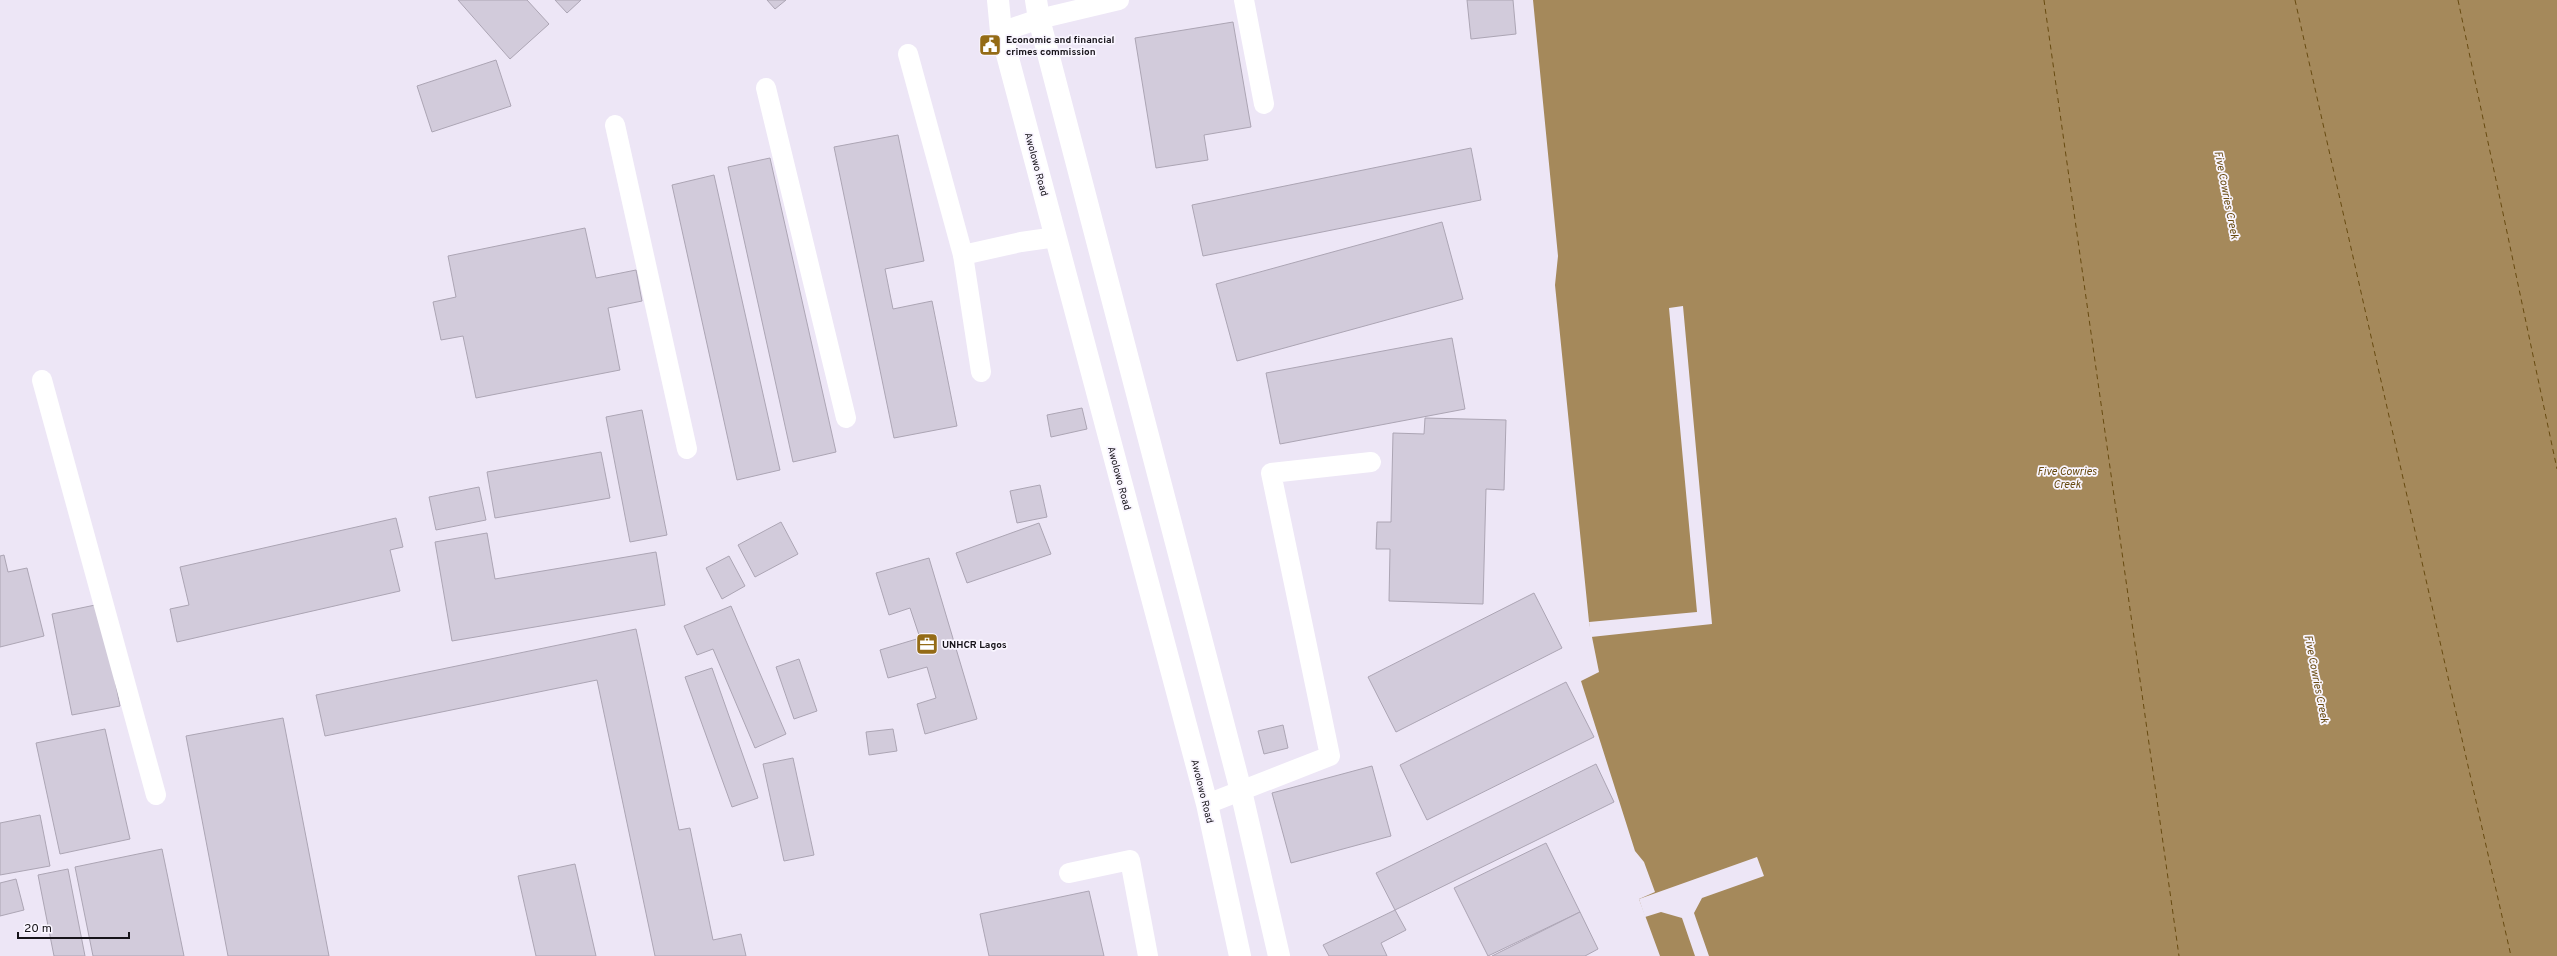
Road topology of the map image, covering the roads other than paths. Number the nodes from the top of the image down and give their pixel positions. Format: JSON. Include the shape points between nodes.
{"nodes":[{"id":1,"x":998,"y":0,"type":"edge"},
{"id":2,"x":1119,"y":0,"type":"edge"},
{"id":3,"x":1244,"y":0,"type":"edge"},
{"id":4,"x":1037,"y":10,"type":"edge"},
{"id":5,"x":1001,"y":32,"type":"junction"},
{"id":6,"x":908,"y":54,"type":"dead end"},
{"id":7,"x":766,"y":88,"type":"dead end"},
{"id":8,"x":1264,"y":104,"type":"dead end"},
{"id":9,"x":615,"y":125,"type":"dead end"},
{"id":10,"x":1056,"y":237,"type":"junction"},
{"id":11,"x":963,"y":255,"type":"junction"},
{"id":12,"x":981,"y":372,"type":"dead end"},
{"id":13,"x":42,"y":380,"type":"dead end"},
{"id":14,"x":846,"y":418,"type":"dead end"},
{"id":15,"x":687,"y":449,"type":"dead end"},
{"id":16,"x":1371,"y":462,"type":"dead end"},
{"id":17,"x":1241,"y":791,"type":"junction"},
{"id":18,"x":156,"y":795,"type":"dead end"},
{"id":19,"x":1207,"y":804,"type":"junction"},
{"id":20,"x":1069,"y":873,"type":"dead end"},
{"id":21,"x":1148,"y":956,"type":"edge"},
{"id":22,"x":1240,"y":956,"type":"edge"},
{"id":23,"x":1279,"y":956,"type":"edge"}],
"edges":[{"from":1,"to":5,"type":"main road","name":"Awolowo Road"},
{"from":2,"to":4,"type":"lane"},
{"from":3,"to":8,"type":"lane"},
{"from":4,"to":5,"type":"lane"},
{"from":4,"to":17,"type":"main road"},
{"from":5,"to":10,"type":"main road","name":"Awolowo Road"},
{"from":6,"to":11,"type":"lane"},
{"from":7,"to":14,"type":"lane"},
{"from":9,"to":15,"type":"lane"},
{"from":10,"to":11,"type":"lane"},
{"from":10,"to":19,"type":"main road","name":"Awolowo Road"},
{"from":11,"to":12,"type":"lane"},
{"from":13,"to":18,"type":"lane"},
{"from":16,"to":17,"type":"lane","via":[[1271,473],[1330,756]]},
{"from":17,"to":19,"type":"lane"},
{"from":17,"to":23,"type":"main road"},
{"from":19,"to":22,"type":"main road","name":"Awolowo Road"},
{"from":20,"to":21,"type":"lane","via":[[1130,860]]}]}
